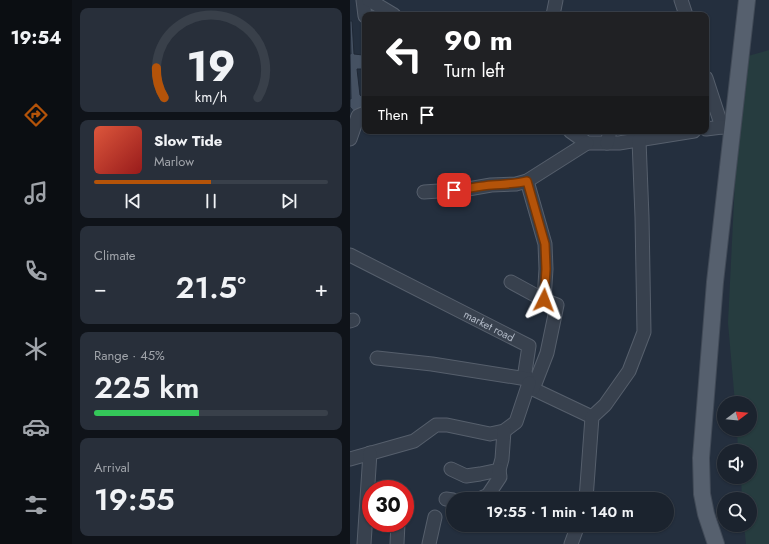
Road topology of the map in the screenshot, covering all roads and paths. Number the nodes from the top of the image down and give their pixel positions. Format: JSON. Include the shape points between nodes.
{"nodes":[{"id":1,"x":363,"y":0,"type":"edge"},
{"id":2,"x":369,"y":0,"type":"edge"},
{"id":3,"x":556,"y":0,"type":"edge"},
{"id":4,"x":681,"y":0,"type":"edge"},
{"id":5,"x":747,"y":0,"type":"edge"},
{"id":6,"x":364,"y":12,"type":"edge"},
{"id":7,"x":389,"y":12,"type":"edge"},
{"id":8,"x":554,"y":12,"type":"edge"},
{"id":9,"x":685,"y":12,"type":"edge"},
{"id":10,"x":709,"y":85,"type":"edge"},
{"id":11,"x":362,"y":114,"type":"edge"},
{"id":12,"x":727,"y":126,"type":"junction"},
{"id":13,"x":709,"y":129,"type":"edge"},
{"id":14,"x":574,"y":134,"type":"edge"},
{"id":15,"x":676,"y":134,"type":"edge"},
{"id":16,"x":609,"y":137,"type":"edge"},
{"id":17,"x":350,"y":139,"type":"edge"},
{"id":18,"x":639,"y":140,"type":"junction"},
{"id":19,"x":586,"y":143,"type":"junction"},
{"id":20,"x":527,"y":181,"type":"junction"},
{"id":21,"x":424,"y":192,"type":"dead end"},
{"id":22,"x":350,"y":254,"type":"edge"},
{"id":23,"x":511,"y":282,"type":"dead end"},
{"id":24,"x":544,"y":300,"type":"junction"},
{"id":25,"x":377,"y":358,"type":"dead end"},
{"id":26,"x":530,"y":384,"type":"junction"},
{"id":27,"x":592,"y":417,"type":"junction"},
{"id":28,"x":504,"y":431,"type":"junction"},
{"id":29,"x":370,"y":453,"type":"junction"},
{"id":30,"x":350,"y":459,"type":"edge"},
{"id":31,"x":451,"y":469,"type":"dead end"},
{"id":32,"x":499,"y":470,"type":"junction"},
{"id":33,"x":490,"y":492,"type":"edge"},
{"id":34,"x":587,"y":492,"type":"edge"},
{"id":35,"x":436,"y":517,"type":"dead end"},
{"id":36,"x":398,"y":532,"type":"edge"},
{"id":37,"x":575,"y":532,"type":"edge"},
{"id":38,"x":364,"y":544,"type":"edge"},
{"id":39,"x":397,"y":544,"type":"edge"},
{"id":40,"x":430,"y":544,"type":"edge"},
{"id":41,"x":571,"y":544,"type":"edge"},
{"id":42,"x":716,"y":544,"type":"edge"}],
"edges":[{"from":1,"to":6,"type":"street"},
{"from":2,"to":7,"type":"street"},
{"from":3,"to":8,"type":"street"},
{"from":4,"to":9,"type":"street"},
{"from":5,"to":12,"type":"main road"},
{"from":10,"to":12,"type":"street"},
{"from":11,"to":17,"type":"street","via":[[358,116]]},
{"from":12,"to":13,"type":"street"},
{"from":12,"to":42,"type":"main road","via":[[701,458],[702,494]]},
{"from":14,"to":19,"type":"street"},
{"from":15,"to":18,"type":"street"},
{"from":16,"to":18,"type":"street"},
{"from":16,"to":19,"type":"street"},
{"from":18,"to":27,"type":"street","via":[[644,332],[629,371],[605,405]]},
{"from":19,"to":20,"type":"street"},
{"from":20,"to":21,"type":"street"},
{"from":20,"to":24,"type":"street","via":[[545,244]]},
{"from":22,"to":26,"type":"street","name":"market road","via":[[529,346],[525,372]]},
{"from":23,"to":24,"type":"street"},
{"from":24,"to":26,"type":"street","via":[[557,305],[547,353]]},
{"from":25,"to":26,"type":"street","via":[[432,364]]},
{"from":26,"to":27,"type":"street"},
{"from":26,"to":28,"type":"street","via":[[516,422]]},
{"from":27,"to":34,"type":"street"},
{"from":28,"to":29,"type":"street","via":[[490,434],[447,424],[436,424],[414,441]]},
{"from":28,"to":32,"type":"street"},
{"from":29,"to":30,"type":"street"},
{"from":29,"to":38,"type":"street"},
{"from":31,"to":32,"type":"street","via":[[466,476]]},
{"from":32,"to":33,"type":"street","via":[[500,477]]},
{"from":35,"to":40,"type":"street"},
{"from":36,"to":39,"type":"street"},
{"from":37,"to":41,"type":"street"}]}
